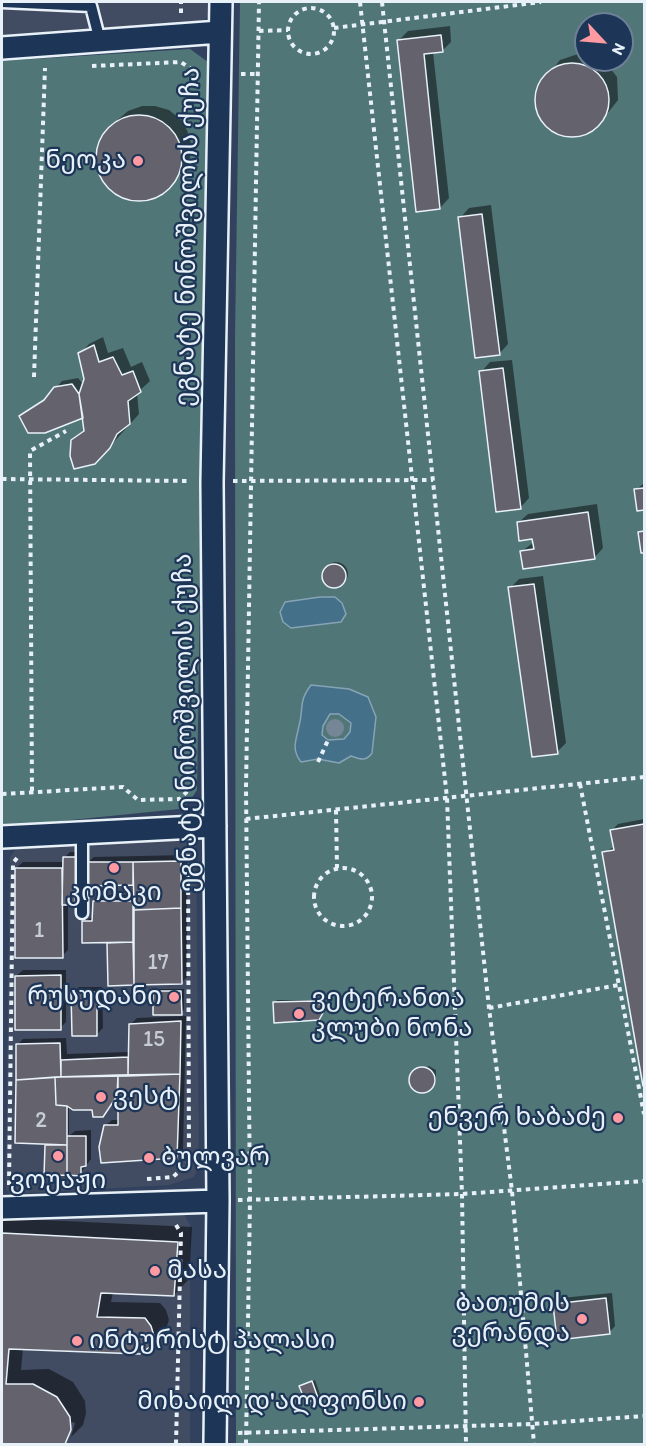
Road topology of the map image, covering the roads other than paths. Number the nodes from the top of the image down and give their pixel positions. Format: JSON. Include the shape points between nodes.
{"nodes":[{"id":1,"x":2,"y":2,"type":"edge"},
{"id":2,"x":221,"y":2,"type":"edge"},
{"id":3,"x":220,"y":32,"type":"junction"},
{"id":4,"x":100,"y":41,"type":"junction"},
{"id":5,"x":2,"y":48,"type":"edge"},
{"id":6,"x":215,"y":826,"type":"junction"},
{"id":7,"x":82,"y":833,"type":"junction"},
{"id":8,"x":2,"y":837,"type":"edge"},
{"id":9,"x":82,"y":913,"type":"dead end"},
{"id":10,"x":218,"y":1201,"type":"junction"},
{"id":11,"x":2,"y":1208,"type":"edge"},
{"id":12,"x":215,"y":1439,"type":"edge"}],
"edges":[{"from":1,"to":4,"type":"lane","via":[[92,6]]},
{"from":2,"to":3,"type":"street","name":"ეგნატე ნინოშვილის ქუჩა"},
{"from":3,"to":4,"type":"street"},
{"from":3,"to":6,"type":"street","name":"ეგნატე ნინოშვილის ქუჩა","via":[[202,482]]},
{"from":4,"to":5,"type":"street"},
{"from":6,"to":7,"type":"street"},
{"from":6,"to":10,"type":"street","name":"ეგნატე ნინოშვილის ქუჩა"},
{"from":7,"to":8,"type":"street"},
{"from":7,"to":9,"type":"lane"},
{"from":10,"to":11,"type":"street"},
{"from":10,"to":12,"type":"street","name":"ეგნატე ნინოშვილის ქუჩა"}]}
